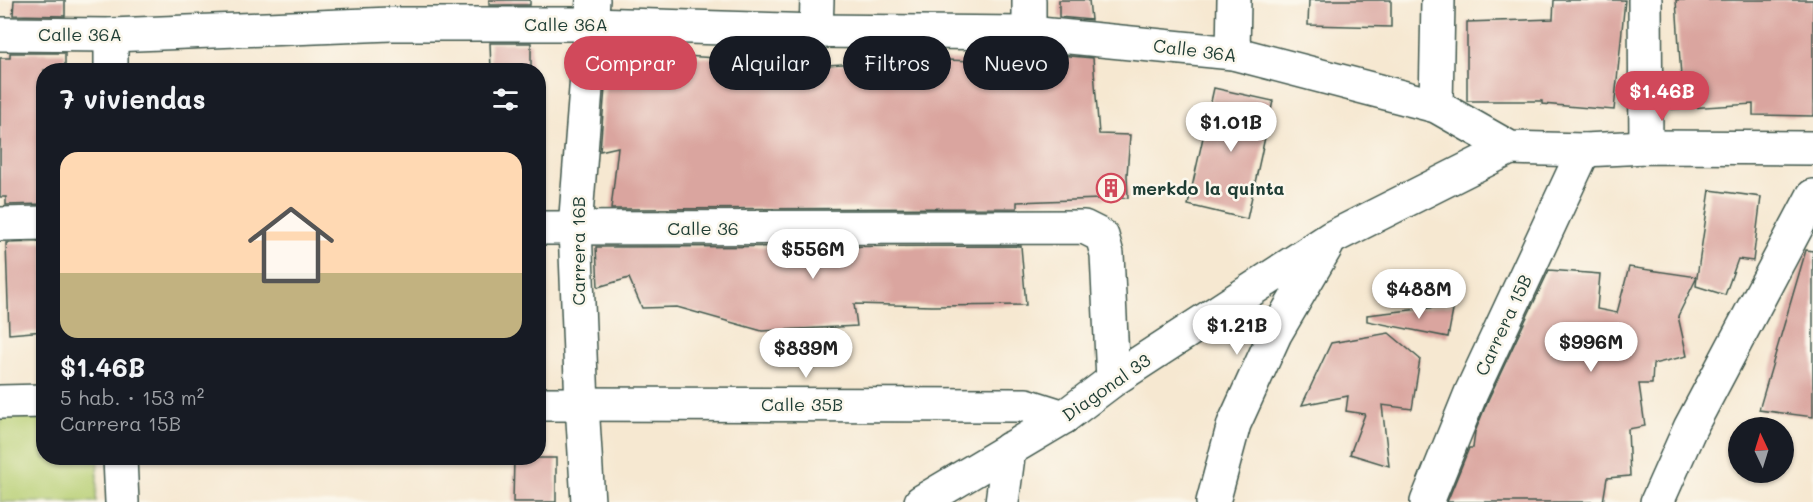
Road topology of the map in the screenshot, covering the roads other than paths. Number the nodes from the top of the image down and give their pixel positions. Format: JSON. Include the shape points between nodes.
{"nodes":[{"id":1,"x":1029,"y":0,"type":"edge"},
{"id":2,"x":1234,"y":0,"type":"edge"},
{"id":3,"x":1438,"y":0,"type":"edge"},
{"id":4,"x":1645,"y":0,"type":"edge"},
{"id":5,"x":391,"y":12,"type":"edge"},
{"id":6,"x":592,"y":12,"type":"edge"},
{"id":7,"x":817,"y":16,"type":"edge"},
{"id":8,"x":1029,"y":33,"type":"junction"},
{"id":9,"x":0,"y":34,"type":"edge"},
{"id":10,"x":111,"y":35,"type":"junction"},
{"id":11,"x":1233,"y":53,"type":"junction"},
{"id":12,"x":111,"y":63,"type":"edge"},
{"id":13,"x":1436,"y":106,"type":"junction"},
{"id":14,"x":1646,"y":147,"type":"junction"},
{"id":15,"x":1510,"y":148,"type":"junction"},
{"id":16,"x":1813,"y":148,"type":"edge"},
{"id":17,"x":1584,"y":150,"type":"junction"},
{"id":18,"x":1813,"y":196,"type":"edge"},
{"id":19,"x":36,"y":223,"type":"edge"},
{"id":20,"x":0,"y":224,"type":"edge"},
{"id":21,"x":546,"y":228,"type":"edge"},
{"id":22,"x":575,"y":228,"type":"junction"},
{"id":23,"x":1331,"y":238,"type":"junction"},
{"id":24,"x":1113,"y":380,"type":"junction"},
{"id":25,"x":36,"y":401,"type":"edge"},
{"id":26,"x":0,"y":402,"type":"edge"},
{"id":27,"x":546,"y":404,"type":"edge"},
{"id":28,"x":582,"y":404,"type":"junction"},
{"id":29,"x":1064,"y":417,"type":"junction"},
{"id":30,"x":1009,"y":449,"type":"junction"},
{"id":31,"x":120,"y":465,"type":"edge"},
{"id":32,"x":122,"y":502,"type":"edge"},
{"id":33,"x":588,"y":502,"type":"edge"},
{"id":34,"x":921,"y":502,"type":"edge"},
{"id":35,"x":1002,"y":502,"type":"edge"},
{"id":36,"x":1213,"y":502,"type":"edge"},
{"id":37,"x":1427,"y":502,"type":"edge"},
{"id":38,"x":1657,"y":502,"type":"edge"}],
"edges":[{"from":1,"to":8,"type":"street"},
{"from":2,"to":11,"type":"street"},
{"from":3,"to":13,"type":"street"},
{"from":4,"to":14,"type":"street"},
{"from":5,"to":6,"type":"street","name":"Calle 36A"},
{"from":5,"to":10,"type":"street","name":"Calle 36A"},
{"from":6,"to":7,"type":"street","name":"Calle 36A"},
{"from":6,"to":22,"type":"street","name":"Carrera 16B"},
{"from":7,"to":8,"type":"street","name":"Calle 36A"},
{"from":8,"to":11,"type":"street","name":"Calle 36A"},
{"from":9,"to":10,"type":"street","name":"Calle 36A"},
{"from":10,"to":12,"type":"street"},
{"from":11,"to":13,"type":"street","name":"Calle 36A"},
{"from":13,"to":15,"type":"street","name":"Calle 36A"},
{"from":14,"to":16,"type":"street"},
{"from":14,"to":17,"type":"street"},
{"from":15,"to":17,"type":"street"},
{"from":15,"to":23,"type":"street","name":"Diagonal 33"},
{"from":17,"to":37,"type":"street","name":"Carrera 15B","via":[[1471,393]]},
{"from":18,"to":38,"type":"street","via":[[1690,428]]},
{"from":19,"to":20,"type":"street"},
{"from":21,"to":22,"type":"street","name":"Calle 36"},
{"from":22,"to":24,"type":"street","name":"Calle 36","via":[[1084,227],[1102,236],[1107,254]]},
{"from":22,"to":28,"type":"street","name":"Carrera 16B"},
{"from":23,"to":24,"type":"street","name":"Diagonal 33"},
{"from":23,"to":36,"type":"street","via":[[1275,334],[1234,424]]},
{"from":24,"to":29,"type":"street","name":"Diagonal 33"},
{"from":25,"to":26,"type":"street"},
{"from":27,"to":28,"type":"street","name":"Calle 35B"},
{"from":28,"to":29,"type":"street","name":"Calle 35B","via":[[1026,405]]},
{"from":28,"to":33,"type":"street","name":"Carrera 16B"},
{"from":29,"to":30,"type":"street","name":"Diagonal 33"},
{"from":30,"to":34,"type":"street","name":"Diagonal 33"},
{"from":30,"to":35,"type":"street"},
{"from":31,"to":32,"type":"street"}]}
